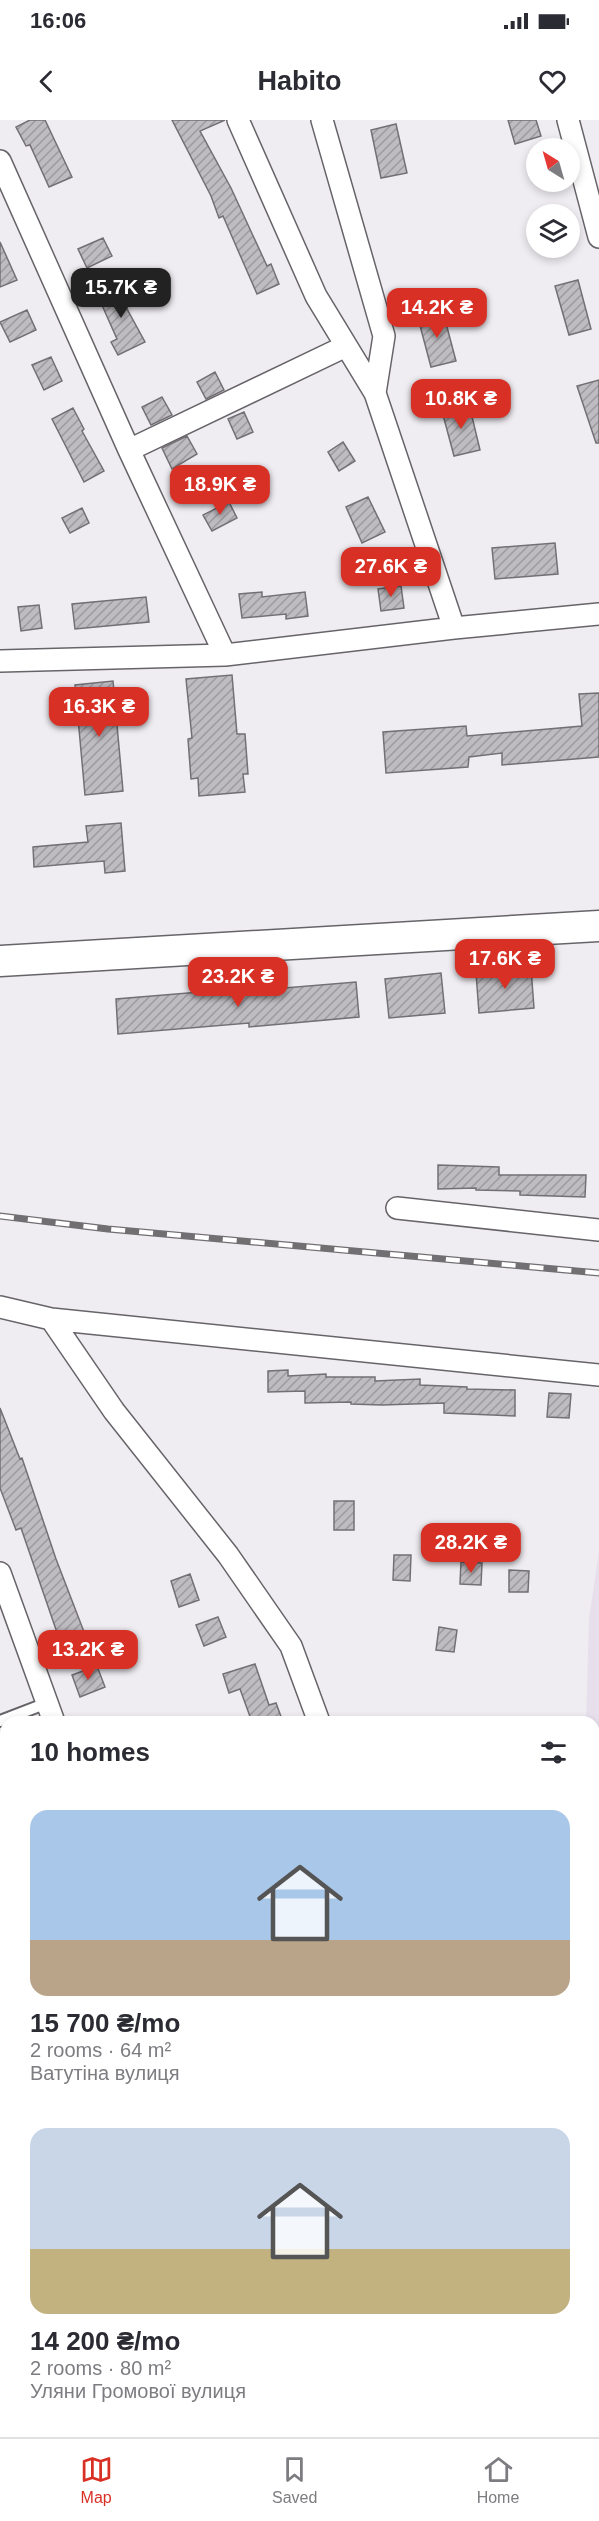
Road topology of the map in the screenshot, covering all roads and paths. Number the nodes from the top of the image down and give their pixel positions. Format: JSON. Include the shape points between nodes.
{"nodes":[{"id":1,"x":238,"y":120,"type":"edge"},
{"id":2,"x":322,"y":120,"type":"edge"},
{"id":3,"x":568,"y":120,"type":"edge"},
{"id":4,"x":0,"y":161,"type":"edge"},
{"id":5,"x":599,"y":237,"type":"edge"},
{"id":6,"x":346,"y":346,"type":"junction"},
{"id":7,"x":375,"y":393,"type":"junction"},
{"id":8,"x":129,"y":450,"type":"junction"},
{"id":9,"x":599,"y":614,"type":"edge"},
{"id":10,"x":454,"y":628,"type":"junction"},
{"id":11,"x":225,"y":655,"type":"junction"},
{"id":12,"x":0,"y":661,"type":"edge"},
{"id":13,"x":599,"y":926,"type":"edge"},
{"id":14,"x":0,"y":961,"type":"edge"},
{"id":15,"x":398,"y":1208,"type":"dead end"},
{"id":16,"x":599,"y":1230,"type":"edge"},
{"id":17,"x":0,"y":1306,"type":"edge"},
{"id":18,"x":51,"y":1319,"type":"junction"},
{"id":19,"x":599,"y":1375,"type":"edge"},
{"id":20,"x":0,"y":1573,"type":"edge"},
{"id":21,"x":50,"y":1712,"type":"edge"},
{"id":22,"x":28,"y":1716,"type":"edge"},
{"id":23,"x":317,"y":1716,"type":"edge"}],
"edges":[{"from":1,"to":6,"type":"street","via":[[316,296]]},
{"from":2,"to":7,"type":"street","via":[[384,336]]},
{"from":3,"to":5,"type":"street"},
{"from":4,"to":8,"type":"street"},
{"from":6,"to":7,"type":"street"},
{"from":6,"to":8,"type":"street"},
{"from":7,"to":10,"type":"street"},
{"from":8,"to":11,"type":"street"},
{"from":9,"to":10,"type":"street"},
{"from":10,"to":11,"type":"street"},
{"from":11,"to":12,"type":"street"},
{"from":13,"to":14,"type":"main road"},
{"from":15,"to":16,"type":"street"},
{"from":17,"to":18,"type":"street"},
{"from":18,"to":19,"type":"street"},
{"from":18,"to":23,"type":"street","via":[[114,1410],[228,1555],[291,1646]]},
{"from":20,"to":21,"type":"street"},
{"from":21,"to":22,"type":"lane"}]}
